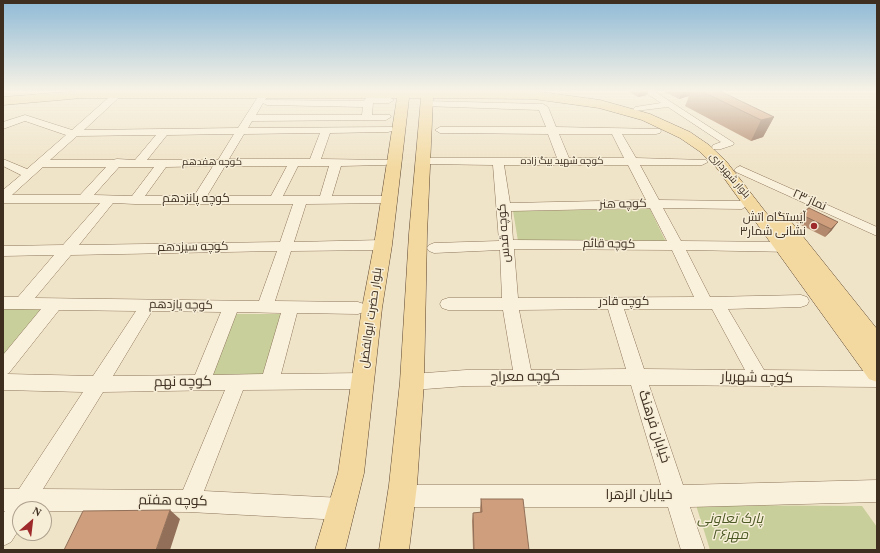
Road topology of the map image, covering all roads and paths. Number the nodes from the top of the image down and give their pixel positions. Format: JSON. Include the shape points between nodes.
{"nodes":[{"id":1,"x":91,"y":117,"type":"edge"},
{"id":2,"x":369,"y":117,"type":"edge"},
{"id":3,"x":407,"y":117,"type":"edge"},
{"id":4,"x":413,"y":117,"type":"edge"},
{"id":5,"x":547,"y":117,"type":"edge"},
{"id":6,"x":641,"y":117,"type":"edge"},
{"id":7,"x":662,"y":117,"type":"edge"},
{"id":8,"x":690,"y":117,"type":"edge"},
{"id":9,"x":249,"y":118,"type":"joint"},
{"id":10,"x":275,"y":118,"type":"joint"},
{"id":11,"x":366,"y":118,"type":"joint"},
{"id":12,"x":3,"y":126,"type":"edge"},
{"id":13,"x":388,"y":129,"type":"dead end"},
{"id":14,"x":552,"y":129,"type":"junction"},
{"id":15,"x":326,"y":130,"type":"junction"},
{"id":16,"x":440,"y":130,"type":"dead end"},
{"id":17,"x":615,"y":130,"type":"junction"},
{"id":18,"x":241,"y":131,"type":"junction"},
{"id":19,"x":656,"y":131,"type":"dead end"},
{"id":20,"x":164,"y":132,"type":"junction"},
{"id":21,"x":72,"y":134,"type":"junction"},
{"id":22,"x":717,"y":147,"type":"junction"},
{"id":23,"x":422,"y":161,"type":"junction"},
{"id":24,"x":564,"y":161,"type":"junction"},
{"id":25,"x":3,"y":162,"type":"edge"},
{"id":26,"x":117,"y":162,"type":"junction"},
{"id":27,"x":385,"y":162,"type":"dead end"},
{"id":28,"x":498,"y":162,"type":"junction"},
{"id":29,"x":632,"y":162,"type":"junction"},
{"id":30,"x":702,"y":162,"type":"dead end"},
{"id":31,"x":139,"y":163,"type":"junction"},
{"id":32,"x":163,"y":163,"type":"junction"},
{"id":33,"x":221,"y":163,"type":"junction"},
{"id":34,"x":294,"y":163,"type":"junction"},
{"id":35,"x":314,"y":163,"type":"junction"},
{"id":36,"x":336,"y":163,"type":"junction"},
{"id":37,"x":39,"y":164,"type":"junction"},
{"id":38,"x":740,"y":170,"type":"junction"},
{"id":39,"x":28,"y":174,"type":"junction"},
{"id":40,"x":3,"y":198,"type":"edge"},
{"id":41,"x":84,"y":199,"type":"junction"},
{"id":42,"x":109,"y":200,"type":"junction"},
{"id":43,"x":135,"y":200,"type":"junction"},
{"id":44,"x":198,"y":200,"type":"junction"},
{"id":45,"x":275,"y":200,"type":"junction"},
{"id":46,"x":301,"y":200,"type":"junction"},
{"id":47,"x":325,"y":200,"type":"junction"},
{"id":48,"x":390,"y":200,"type":"junction"},
{"id":49,"x":655,"y":204,"type":"junction"},
{"id":50,"x":742,"y":205,"type":"dead end"},
{"id":51,"x":504,"y":207,"type":"junction"},
{"id":52,"x":877,"y":232,"type":"edge"},
{"id":53,"x":383,"y":245,"type":"junction"},
{"id":54,"x":506,"y":245,"type":"junction"},
{"id":55,"x":285,"y":246,"type":"junction"},
{"id":56,"x":677,"y":246,"type":"junction"},
{"id":57,"x":784,"y":247,"type":"junction"},
{"id":58,"x":801,"y":247,"type":"junction"},
{"id":59,"x":434,"y":248,"type":"dead end"},
{"id":60,"x":66,"y":250,"type":"junction"},
{"id":61,"x":3,"y":251,"type":"edge"},
{"id":62,"x":801,"y":301,"type":"dead end"},
{"id":63,"x":3,"y":303,"type":"edge"},
{"id":64,"x":510,"y":303,"type":"junction"},
{"id":65,"x":711,"y":303,"type":"junction"},
{"id":66,"x":21,"y":304,"type":"junction"},
{"id":67,"x":55,"y":304,"type":"junction"},
{"id":68,"x":448,"y":304,"type":"dead end"},
{"id":69,"x":614,"y":304,"type":"junction"},
{"id":70,"x":148,"y":305,"type":"junction"},
{"id":71,"x":231,"y":306,"type":"junction"},
{"id":72,"x":264,"y":307,"type":"junction"},
{"id":73,"x":292,"y":307,"type":"junction"},
{"id":74,"x":358,"y":308,"type":"dead end"},
{"id":75,"x":877,"y":345,"type":"edge"},
{"id":76,"x":3,"y":368,"type":"edge"},
{"id":77,"x":877,"y":372,"type":"edge"},
{"id":78,"x":637,"y":377,"type":"junction"},
{"id":79,"x":523,"y":378,"type":"junction"},
{"id":80,"x":759,"y":379,"type":"junction"},
{"id":81,"x":877,"y":379,"type":"edge"},
{"id":82,"x":364,"y":381,"type":"junction"},
{"id":83,"x":3,"y":382,"type":"edge"},
{"id":84,"x":270,"y":382,"type":"junction"},
{"id":85,"x":412,"y":382,"type":"junction"},
{"id":86,"x":201,"y":383,"type":"junction"},
{"id":87,"x":237,"y":383,"type":"junction"},
{"id":88,"x":98,"y":384,"type":"junction"},
{"id":89,"x":877,"y":491,"type":"edge"},
{"id":90,"x":401,"y":496,"type":"junction"},
{"id":91,"x":675,"y":496,"type":"junction"},
{"id":92,"x":14,"y":500,"type":"edge"},
{"id":93,"x":189,"y":501,"type":"junction"},
{"id":94,"x":342,"y":509,"type":"junction"},
{"id":95,"x":3,"y":534,"type":"edge"},
{"id":96,"x":330,"y":550,"type":"edge"},
{"id":97,"x":394,"y":550,"type":"edge"},
{"id":98,"x":693,"y":550,"type":"edge"}],
"edges":[{"from":1,"to":21,"type":"street"},
{"from":2,"to":11,"type":"street"},
{"from":3,"to":48,"type":"main road","name":"بلوار حضرت ابوالفضل"},
{"from":4,"to":23,"type":"main road"},
{"from":5,"to":14,"type":"street"},
{"from":6,"to":57,"type":"main road","name":"بلوار شهرداری","via":[[667,125],[704,148],[721,164]]},
{"from":7,"to":22,"type":"main road","name":"بلوار شهرداری","via":[[693,131]]},
{"from":8,"to":22,"type":"street","via":[[729,142]]},
{"from":9,"to":10,"type":"street"},
{"from":9,"to":18,"type":"street"},
{"from":10,"to":11,"type":"street"},
{"from":12,"to":21,"type":"street","via":[[25,118]]},
{"from":13,"to":15,"type":"street"},
{"from":14,"to":16,"type":"street"},
{"from":14,"to":17,"type":"street"},
{"from":14,"to":24,"type":"street"},
{"from":15,"to":18,"type":"street"},
{"from":15,"to":35,"type":"street"},
{"from":17,"to":19,"type":"street"},
{"from":17,"to":29,"type":"street"},
{"from":18,"to":20,"type":"street"},
{"from":18,"to":33,"type":"street"},
{"from":20,"to":21,"type":"street"},
{"from":20,"to":31,"type":"street"},
{"from":21,"to":37,"type":"street"},
{"from":22,"to":38,"type":"main road","name":"بلوار شهرداری"},
{"from":23,"to":28,"type":"street","name":"کوچه شهید بیگ زاده"},
{"from":23,"to":85,"type":"main road"},
{"from":24,"to":28,"type":"street","name":"کوچه شهید بیگ زاده"},
{"from":24,"to":29,"type":"street","name":"کوچه شهید بیگ زاده"},
{"from":25,"to":39,"type":"street"},
{"from":26,"to":31,"type":"street","name":"کوچه هفدهم"},
{"from":26,"to":37,"type":"street","name":"کوچه هفدهم"},
{"from":26,"to":41,"type":"street"},
{"from":27,"to":36,"type":"street","name":"کوچه هفدهم"},
{"from":28,"to":51,"type":"street","name":"کوچه قدس"},
{"from":29,"to":30,"type":"street","name":"کوچه شهید بیگ زاده"},
{"from":29,"to":49,"type":"street"},
{"from":31,"to":32,"type":"street","name":"کوچه هفدهم"},
{"from":32,"to":33,"type":"street","name":"کوچه هفدهم"},
{"from":32,"to":43,"type":"street"},
{"from":33,"to":34,"type":"street","name":"کوچه هفدهم"},
{"from":33,"to":44,"type":"street"},
{"from":34,"to":35,"type":"street","name":"کوچه هفدهم"},
{"from":34,"to":45,"type":"street"},
{"from":35,"to":36,"type":"street","name":"کوچه هفدهم"},
{"from":36,"to":47,"type":"street"},
{"from":37,"to":39,"type":"street"},
{"from":38,"to":52,"type":"street","name":"نماز ۲۳"},
{"from":38,"to":58,"type":"main road","name":"بلوار شهرداری"},
{"from":39,"to":40,"type":"street"},
{"from":40,"to":41,"type":"street","name":"کوچه پانزدهم"},
{"from":41,"to":42,"type":"street","name":"کوچه پانزدهم"},
{"from":42,"to":43,"type":"street","name":"کوچه پانزدهم"},
{"from":42,"to":60,"type":"street"},
{"from":43,"to":44,"type":"street","name":"کوچه پانزدهم"},
{"from":44,"to":45,"type":"street","name":"کوچه پانزدهم"},
{"from":45,"to":46,"type":"street","name":"کوچه پانزدهم"},
{"from":46,"to":47,"type":"street","name":"کوچه پانزدهم"},
{"from":46,"to":55,"type":"street"},
{"from":47,"to":48,"type":"street","name":"کوچه پانزدهم"},
{"from":48,"to":53,"type":"main road","name":"بلوار حضرت ابوالفضل"},
{"from":49,"to":50,"type":"street","name":"کوچه هنر"},
{"from":49,"to":51,"type":"street","name":"کوچه هنر"},
{"from":49,"to":56,"type":"street"},
{"from":51,"to":54,"type":"street","name":"کوچه قدس"},
{"from":53,"to":55,"type":"street","name":"کوچه سیزدهم"},
{"from":53,"to":82,"type":"main road","name":"بلوار حضرت ابوالفضل","via":[[372,308]]},
{"from":54,"to":56,"type":"street","name":"کوچه قائم"},
{"from":54,"to":59,"type":"street","name":"کوچه قائم"},
{"from":54,"to":64,"type":"street","name":"کوچه قدس"},
{"from":55,"to":60,"type":"street","name":"کوچه سیزدهم"},
{"from":55,"to":72,"type":"street"},
{"from":56,"to":57,"type":"street","name":"کوچه قائم"},
{"from":56,"to":65,"type":"street"},
{"from":57,"to":58,"type":"street","name":"کوچه قائم"},
{"from":57,"to":77,"type":"main road","name":"بلوار شهرداری"},
{"from":58,"to":75,"type":"main road","name":"بلوار شهرداری"},
{"from":60,"to":61,"type":"street","name":"کوچه سیزدهم"},
{"from":60,"to":66,"type":"street"},
{"from":62,"to":65,"type":"street","name":"کوچه قادر"},
{"from":63,"to":66,"type":"street","name":"کوچه یازدهم"},
{"from":64,"to":68,"type":"street","name":"کوچه قادر"},
{"from":64,"to":69,"type":"street","name":"کوچه قادر"},
{"from":64,"to":79,"type":"street","name":"کوچه قدس"},
{"from":65,"to":69,"type":"street","name":"کوچه قادر"},
{"from":65,"to":80,"type":"street"},
{"from":66,"to":67,"type":"street","name":"کوچه یازدهم"},
{"from":67,"to":70,"type":"street","name":"کوچه یازدهم"},
{"from":67,"to":76,"type":"street"},
{"from":69,"to":78,"type":"street","name":"خیابان فرهنگ"},
{"from":70,"to":71,"type":"street","name":"کوچه یازدهم"},
{"from":70,"to":88,"type":"street"},
{"from":71,"to":72,"type":"street","name":"کوچه یازدهم"},
{"from":71,"to":86,"type":"street"},
{"from":72,"to":73,"type":"street","name":"کوچه یازدهم"},
{"from":73,"to":74,"type":"street","name":"کوچه یازدهم"},
{"from":73,"to":84,"type":"street"},
{"from":78,"to":79,"type":"street","name":"کوچه معراج"},
{"from":78,"to":80,"type":"street","name":"کوچه شهریار"},
{"from":78,"to":91,"type":"street","name":"خیابان فرهنگ"},
{"from":79,"to":85,"type":"street","name":"کوچه معراج","via":[[466,378]]},
{"from":80,"to":81,"type":"street","name":"کوچه شهریار"},
{"from":82,"to":84,"type":"street","name":"کوچه نهم"},
{"from":82,"to":94,"type":"main road","name":"بلوار حضرت ابوالفضل","via":[[351,473]]},
{"from":83,"to":88,"type":"street","name":"کوچه نهم"},
{"from":84,"to":87,"type":"street","name":"کوچه نهم"},
{"from":85,"to":90,"type":"main road"},
{"from":86,"to":87,"type":"street","name":"کوچه نهم"},
{"from":86,"to":88,"type":"street","name":"کوچه نهم"},
{"from":87,"to":93,"type":"street"},
{"from":88,"to":92,"type":"street"},
{"from":89,"to":91,"type":"street","name":"خیابان الزهرا"},
{"from":90,"to":91,"type":"street","name":"خیابان الزهرا"},
{"from":90,"to":97,"type":"main road"},
{"from":91,"to":98,"type":"street","name":"خیابان فرهنگ"},
{"from":92,"to":93,"type":"street","name":"کوچه هفتم"},
{"from":92,"to":95,"type":"street"},
{"from":93,"to":94,"type":"street","name":"کوچه هفتم"},
{"from":94,"to":96,"type":"main road","name":"بلوار حضرت ابوالفضل"}]}
